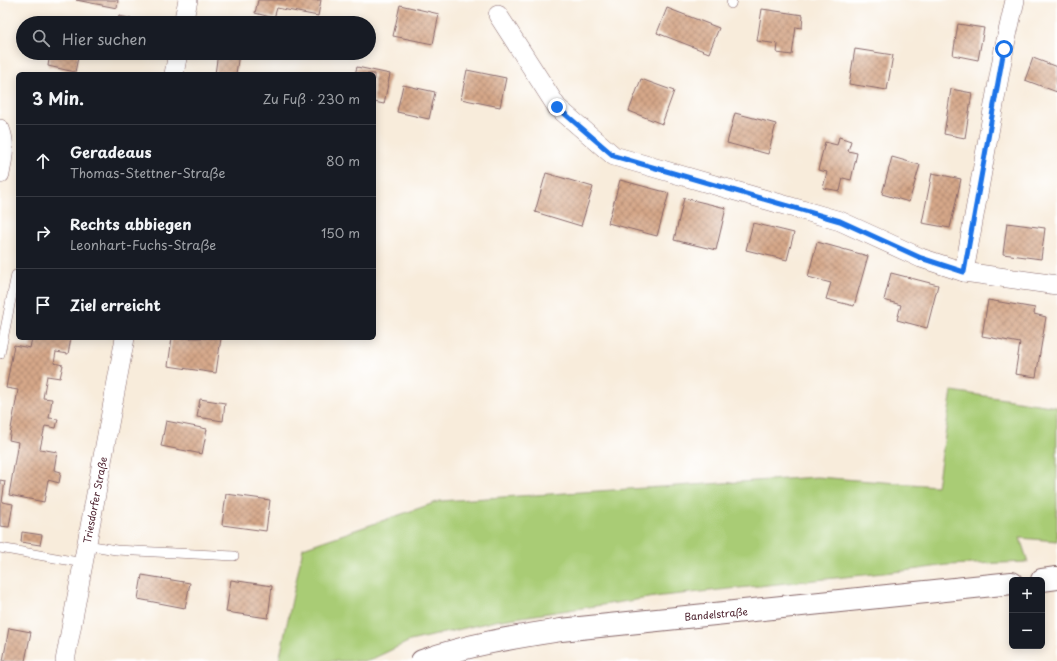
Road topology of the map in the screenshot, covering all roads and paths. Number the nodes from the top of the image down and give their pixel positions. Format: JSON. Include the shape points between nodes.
{"nodes":[{"id":1,"x":188,"y":0,"type":"edge"},
{"id":2,"x":1015,"y":0,"type":"edge"},
{"id":3,"x":498,"y":15,"type":"dead end"},
{"id":4,"x":185,"y":16,"type":"edge"},
{"id":5,"x":177,"y":60,"type":"edge"},
{"id":6,"x":174,"y":72,"type":"edge"},
{"id":7,"x":0,"y":129,"type":"edge"},
{"id":8,"x":0,"y":174,"type":"edge"},
{"id":9,"x":964,"y":272,"type":"junction"},
{"id":10,"x":16,"y":275,"type":"edge"},
{"id":11,"x":1057,"y":285,"type":"edge"},
{"id":12,"x":125,"y":340,"type":"edge"},
{"id":13,"x":0,"y":354,"type":"edge"},
{"id":14,"x":0,"y":548,"type":"edge"},
{"id":15,"x":85,"y":554,"type":"junction"},
{"id":16,"x":234,"y":556,"type":"dead end"},
{"id":17,"x":1057,"y":578,"type":"edge"},
{"id":18,"x":1045,"y":580,"type":"edge"},
{"id":19,"x":1009,"y":583,"type":"edge"},
{"id":20,"x":65,"y":661,"type":"edge"},
{"id":21,"x":422,"y":661,"type":"edge"}],
"edges":[{"from":1,"to":4,"type":"street"},
{"from":2,"to":9,"type":"street"},
{"from":3,"to":9,"type":"street","via":[[557,107],[614,156],[840,221],[921,258]]},
{"from":5,"to":6,"type":"street"},
{"from":7,"to":8,"type":"street","via":[[4,137]]},
{"from":9,"to":11,"type":"street"},
{"from":10,"to":13,"type":"lane"},
{"from":12,"to":15,"type":"street","name":"Triesdorfer Straße"},
{"from":14,"to":15,"type":"lane"},
{"from":15,"to":16,"type":"lane","via":[[116,550]]},
{"from":15,"to":20,"type":"street","name":"Triesdorfer Straße"},
{"from":17,"to":18,"type":"main road"},
{"from":19,"to":21,"type":"main road","name":"Bandelstraße","via":[[561,630],[516,636]]}]}
